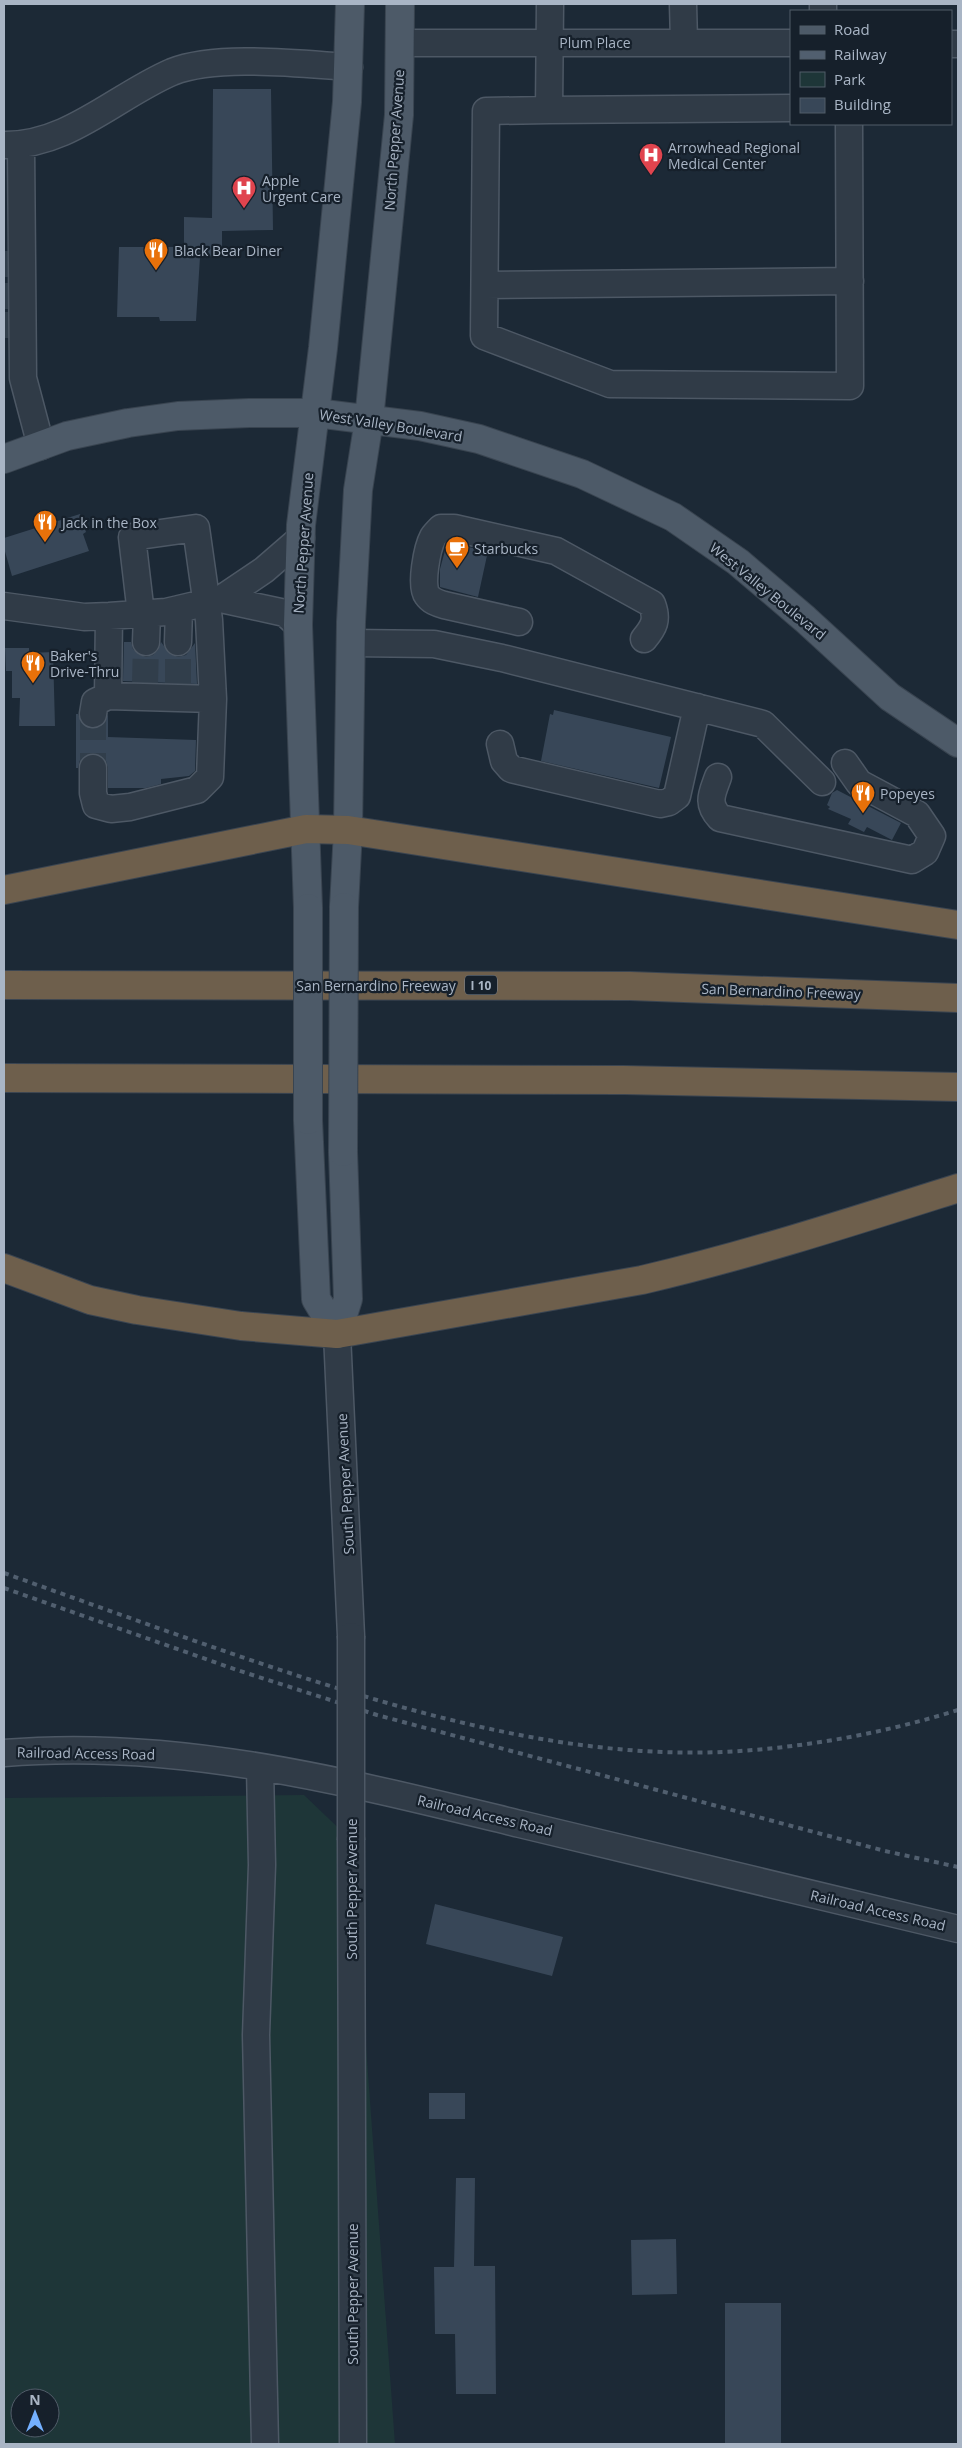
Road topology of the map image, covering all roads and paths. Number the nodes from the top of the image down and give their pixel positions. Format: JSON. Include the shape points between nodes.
{"nodes":[{"id":1,"x":350,"y":4,"type":"edge"},
{"id":2,"x":400,"y":4,"type":"edge"},
{"id":3,"x":550,"y":4,"type":"edge"},
{"id":4,"x":683,"y":4,"type":"edge"},
{"id":5,"x":549,"y":42,"type":"junction"},
{"id":6,"x":684,"y":42,"type":"junction"},
{"id":7,"x":400,"y":43,"type":"junction"},
{"id":8,"x":790,"y":43,"type":"edge"},
{"id":9,"x":349,"y":67,"type":"junction"},
{"id":10,"x":790,"y":108,"type":"edge"},
{"id":11,"x":549,"y":110,"type":"junction"},
{"id":12,"x":849,"y":125,"type":"edge"},
{"id":13,"x":12,"y":145,"type":"edge"},
{"id":14,"x":13,"y":184,"type":"edge"},
{"id":15,"x":850,"y":281,"type":"junction"},
{"id":16,"x":485,"y":285,"type":"junction"},
{"id":17,"x":13,"y":379,"type":"edge"},
{"id":18,"x":316,"y":413,"type":"junction"},
{"id":19,"x":369,"y":420,"type":"junction"},
{"id":20,"x":41,"y":446,"type":"junction"},
{"id":21,"x":4,"y":459,"type":"edge"},
{"id":22,"x":301,"y":538,"type":"junction"},
{"id":23,"x":213,"y":601,"type":"junction"},
{"id":24,"x":4,"y":606,"type":"edge"},
{"id":25,"x":179,"y":608,"type":"junction"},
{"id":26,"x":144,"y":614,"type":"junction"},
{"id":27,"x":109,"y":616,"type":"junction"},
{"id":28,"x":519,"y":622,"type":"dead end"},
{"id":29,"x":298,"y":625,"type":"junction"},
{"id":30,"x":644,"y":639,"type":"dead end"},
{"id":31,"x":146,"y":642,"type":"tunnel mouth"},
{"id":32,"x":178,"y":642,"type":"tunnel mouth"},
{"id":33,"x":351,"y":643,"type":"junction"},
{"id":34,"x":213,"y":699,"type":"junction"},
{"id":35,"x":698,"y":707,"type":"junction"},
{"id":36,"x":958,"y":742,"type":"edge"},
{"id":37,"x":500,"y":744,"type":"dead end"},
{"id":38,"x":845,"y":763,"type":"dead end"},
{"id":39,"x":93,"y":768,"type":"tunnel mouth"},
{"id":40,"x":718,"y":777,"type":"dead end"},
{"id":41,"x":822,"y":782,"type":"dead end"},
{"id":42,"x":306,"y":829,"type":"junction"},
{"id":43,"x":348,"y":830,"type":"junction"},
{"id":44,"x":4,"y":890,"type":"edge"},
{"id":45,"x":958,"y":925,"type":"edge"},
{"id":46,"x":4,"y":985,"type":"edge"},
{"id":47,"x":958,"y":998,"type":"edge"},
{"id":48,"x":308,"y":1025,"type":"joint"},
{"id":49,"x":342,"y":1025,"type":"joint"},
{"id":50,"x":4,"y":1078,"type":"edge"},
{"id":51,"x":958,"y":1087,"type":"edge"},
{"id":52,"x":958,"y":1188,"type":"edge"},
{"id":53,"x":4,"y":1268,"type":"edge"},
{"id":54,"x":337,"y":1334,"type":"junction"},
{"id":55,"x":4,"y":1753,"type":"edge"},
{"id":56,"x":260,"y":1766,"type":"junction"},
{"id":57,"x":958,"y":1929,"type":"edge"},
{"id":58,"x":265,"y":2444,"type":"edge"},
{"id":59,"x":353,"y":2444,"type":"edge"}],
"edges":[{"from":1,"to":9,"type":"main road","name":"North Pepper Avenue"},
{"from":2,"to":7,"type":"main road","name":"North Pepper Avenue"},
{"from":3,"to":5,"type":"street"},
{"from":4,"to":6,"type":"street"},
{"from":5,"to":6,"type":"street","name":"Plum Place"},
{"from":5,"to":7,"type":"street","name":"Plum Place"},
{"from":5,"to":11,"type":"street"},
{"from":6,"to":8,"type":"street","name":"Plum Place"},
{"from":7,"to":19,"type":"main road","name":"North Pepper Avenue","via":[[399,115]]},
{"from":9,"to":13,"type":"street","via":[[249,62],[215,63],[173,72],[81,125]]},
{"from":9,"to":18,"type":"main road","name":"North Pepper Avenue"},
{"from":10,"to":11,"type":"street"},
{"from":11,"to":16,"type":"street","via":[[486,110]]},
{"from":12,"to":15,"type":"street"},
{"from":13,"to":14,"type":"street"},
{"from":14,"to":17,"type":"street","via":[[17,234],[17,325]]},
{"from":15,"to":16,"type":"street"},
{"from":15,"to":16,"type":"street","via":[[850,386],[610,384],[484,336]]},
{"from":17,"to":20,"type":"street"},
{"from":18,"to":19,"type":"main road","name":"West Valley Boulevard"},
{"from":18,"to":20,"type":"main road","name":"West Valley Boulevard","via":[[178,416],[67,436]]},
{"from":18,"to":22,"type":"main road","name":"North Pepper Avenue"},
{"from":19,"to":33,"type":"main road","name":"North Pepper Avenue","via":[[358,490]]},
{"from":19,"to":36,"type":"main road","name":"West Valley Boulevard","via":[[420,426],[479,439],[582,474],[674,517],[806,619],[890,697]]},
{"from":20,"to":21,"type":"main road","name":"West Valley Boulevard"},
{"from":22,"to":23,"type":"street","via":[[264,570]]},
{"from":22,"to":29,"type":"main road","name":"North Pepper Avenue"},
{"from":23,"to":25,"type":"street"},
{"from":23,"to":26,"type":"street","via":[[196,528],[132,537]]},
{"from":23,"to":29,"type":"street","via":[[285,613]]},
{"from":23,"to":34,"type":"street","via":[[209,620]]},
{"from":24,"to":27,"type":"street","via":[[84,617]]},
{"from":25,"to":26,"type":"street"},
{"from":25,"to":32,"type":"street"},
{"from":26,"to":27,"type":"street"},
{"from":26,"to":31,"type":"street"},
{"from":27,"to":34,"type":"street","via":[[100,705],[145,691],[178,691]]},
{"from":28,"to":30,"type":"street","via":[[444,606],[427,595],[423,587],[429,548],[433,536],[441,528],[542,547],[652,604],[656,615],[654,626]]},
{"from":29,"to":42,"type":"main road","name":"North Pepper Avenue"},
{"from":33,"to":35,"type":"street","via":[[434,644]]},
{"from":33,"to":43,"type":"main road","name":"North Pepper Avenue"},
{"from":34,"to":39,"type":"street","via":[[210,777],[197,790],[130,806],[102,808],[96,804],[93,793]]},
{"from":35,"to":37,"type":"street","via":[[676,796],[670,802],[660,804],[511,769],[504,761]]},
{"from":35,"to":41,"type":"street","via":[[763,724]]},
{"from":38,"to":40,"type":"street","via":[[860,784],[917,814],[932,836],[925,852],[912,860],[720,818],[712,809],[711,796]]},
{"from":42,"to":43,"type":"highway"},
{"from":42,"to":44,"type":"highway"},
{"from":42,"to":48,"type":"main road","name":"North Pepper Avenue","bridge":true},
{"from":43,"to":45,"type":"highway"},
{"from":43,"to":49,"type":"main road","name":"North Pepper Avenue","bridge":true},
{"from":46,"to":47,"type":"highway","name":"San Bernardino Freeway","number":"I 10","via":[[630,986]]},
{"from":48,"to":54,"type":"main road","name":"South Pepper Avenue","bridge":true,"via":[[308,1150],[316,1300]]},
{"from":49,"to":54,"type":"main road","name":"South Pepper Avenue","bridge":true,"via":[[348,1300]]},
{"from":50,"to":51,"type":"highway","via":[[624,1080]]},
{"from":52,"to":54,"type":"highway","via":[[834,1228],[642,1280]]},
{"from":53,"to":54,"type":"highway","via":[[90,1300],[138,1310],[258,1328]]},
{"from":54,"to":59,"type":"street","name":"South Pepper Avenue","bridge":true,"via":[[351,1636]]},
{"from":55,"to":56,"type":"street","name":"Railroad Access Road","via":[[31,1750],[131,1752]]},
{"from":56,"to":57,"type":"street","name":"Railroad Access Road","via":[[327,1777]]},
{"from":56,"to":58,"type":"street","via":[[262,1857],[256,2035]]}]}
